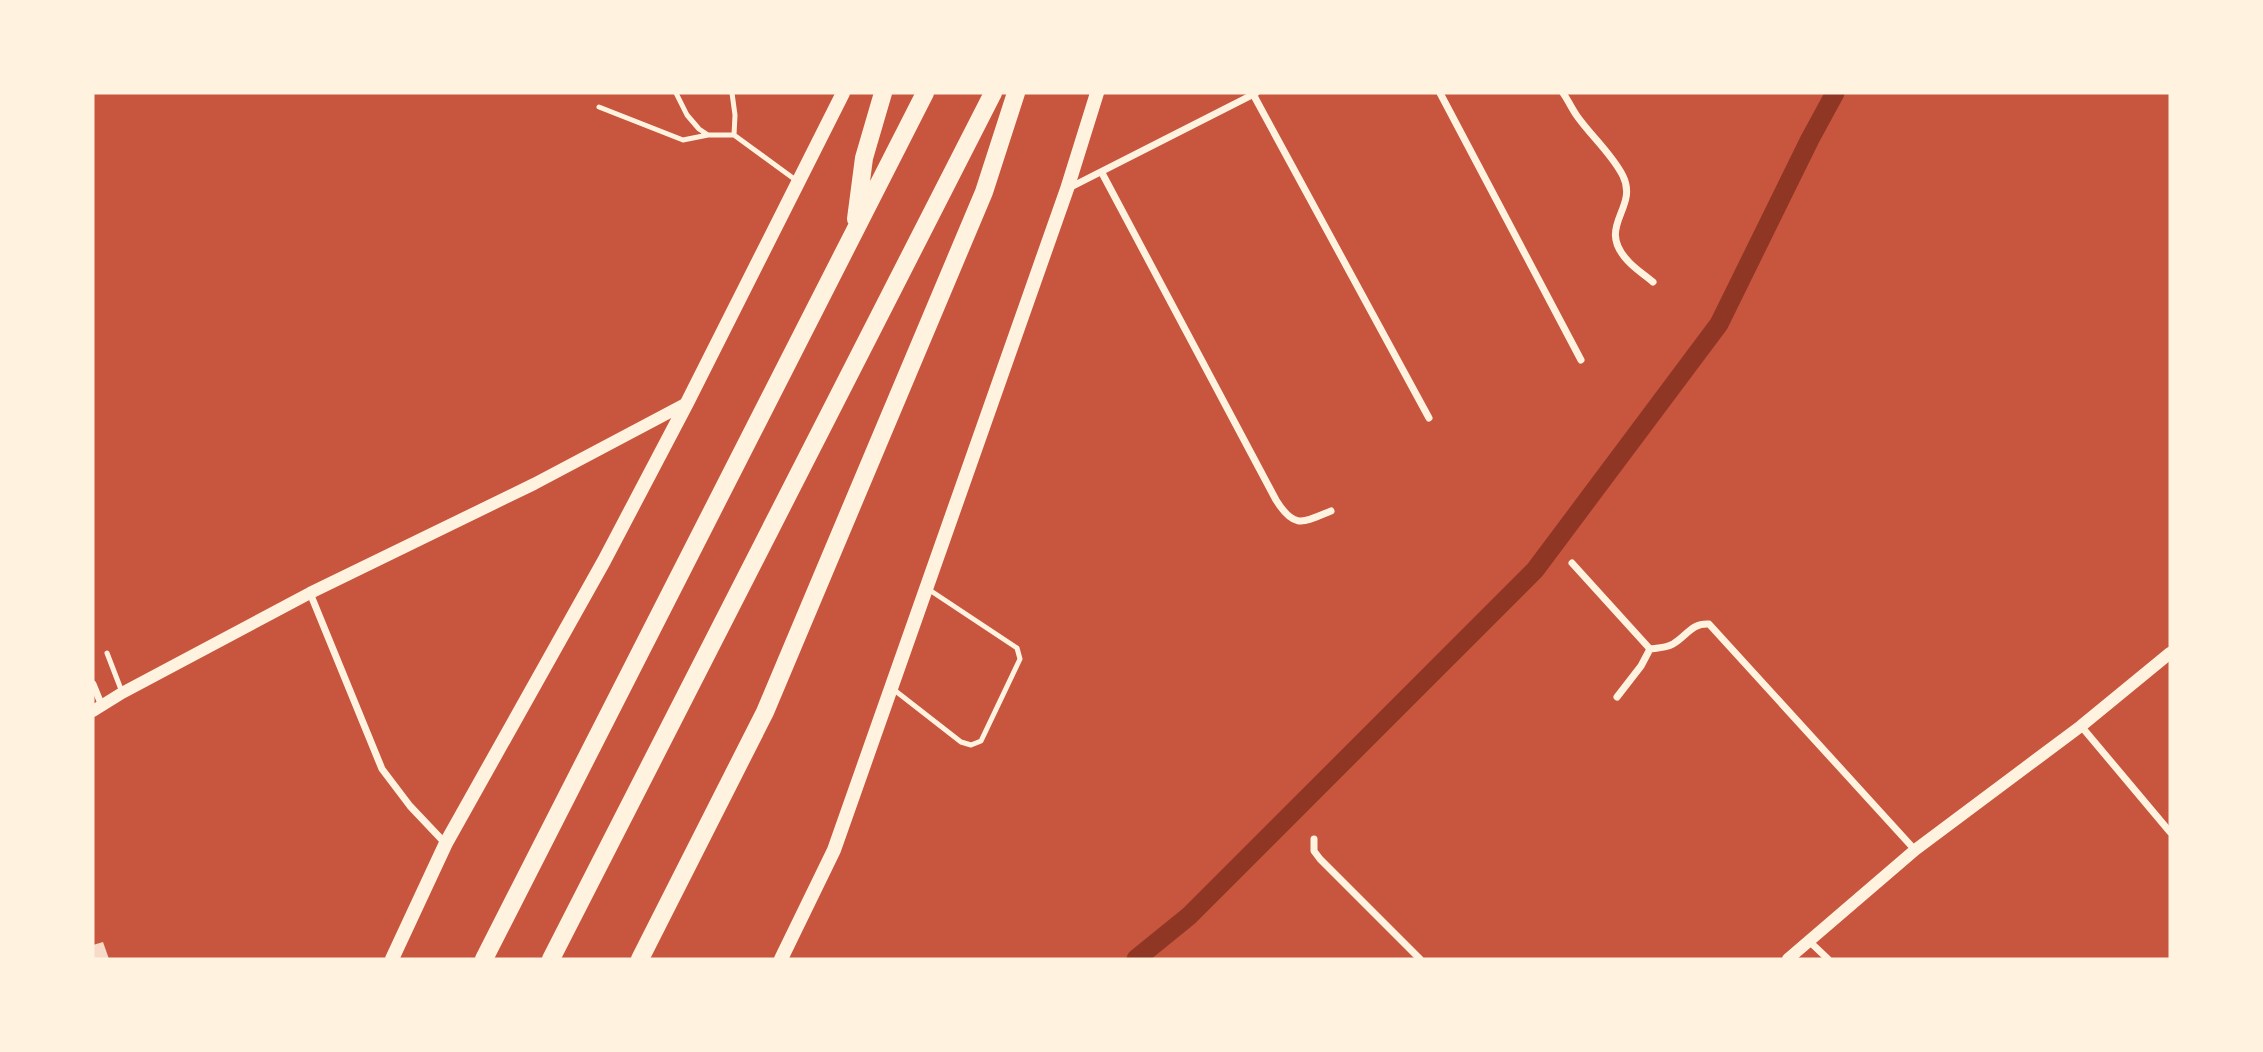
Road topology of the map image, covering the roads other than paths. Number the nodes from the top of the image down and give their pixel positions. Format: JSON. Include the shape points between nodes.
{"nodes":[{"id":1,"x":676,"y":93,"type":"edge"},
{"id":2,"x":732,"y":93,"type":"edge"},
{"id":3,"x":843,"y":93,"type":"edge"},
{"id":4,"x":883,"y":93,"type":"edge"},
{"id":5,"x":925,"y":93,"type":"edge"},
{"id":6,"x":993,"y":93,"type":"edge"},
{"id":7,"x":1016,"y":93,"type":"edge"},
{"id":8,"x":1097,"y":93,"type":"edge"},
{"id":9,"x":1440,"y":93,"type":"edge"},
{"id":10,"x":1563,"y":93,"type":"edge"},
{"id":11,"x":1255,"y":94,"type":"edge"},
{"id":12,"x":599,"y":107,"type":"dead end"},
{"id":13,"x":708,"y":135,"type":"junction"},
{"id":14,"x":734,"y":135,"type":"junction"},
{"id":15,"x":1102,"y":173,"type":"junction"},
{"id":16,"x":798,"y":182,"type":"junction"},
{"id":17,"x":1067,"y":189,"type":"junction"},
{"id":18,"x":854,"y":232,"type":"junction"},
{"id":19,"x":1653,"y":282,"type":"dead end"},
{"id":20,"x":1581,"y":360,"type":"dead end"},
{"id":21,"x":687,"y":403,"type":"junction"},
{"id":22,"x":1429,"y":418,"type":"dead end"},
{"id":23,"x":1331,"y":511,"type":"dead end"},
{"id":24,"x":1572,"y":563,"type":"dead end"},
{"id":25,"x":926,"y":588,"type":"junction"},
{"id":26,"x":310,"y":593,"type":"junction"},
{"id":27,"x":1650,"y":649,"type":"junction"},
{"id":28,"x":107,"y":653,"type":"dead end"},
{"id":29,"x":2170,"y":653,"type":"edge"},
{"id":30,"x":93,"y":684,"type":"edge"},
{"id":31,"x":891,"y":687,"type":"junction"},
{"id":32,"x":122,"y":693,"type":"junction"},
{"id":33,"x":1617,"y":697,"type":"dead end"},
{"id":34,"x":97,"y":709,"type":"edge"},
{"id":35,"x":2081,"y":726,"type":"junction"},
{"id":36,"x":2170,"y":832,"type":"edge"},
{"id":37,"x":1314,"y":839,"type":"dead end"},
{"id":38,"x":446,"y":843,"type":"junction"},
{"id":39,"x":1915,"y":850,"type":"junction"},
{"id":40,"x":1806,"y":950,"type":"edge"},
{"id":41,"x":392,"y":959,"type":"edge"},
{"id":42,"x":484,"y":959,"type":"edge"},
{"id":43,"x":551,"y":959,"type":"edge"},
{"id":44,"x":640,"y":959,"type":"edge"},
{"id":45,"x":781,"y":959,"type":"edge"},
{"id":46,"x":1420,"y":959,"type":"edge"},
{"id":47,"x":1788,"y":959,"type":"edge"},
{"id":48,"x":1828,"y":959,"type":"edge"}],
"edges":[{"from":1,"to":13,"type":"lane","via":[[687,116]]},
{"from":2,"to":14,"type":"lane"},
{"from":3,"to":16,"type":"main road"},
{"from":4,"to":18,"type":"highway","via":[[864,158]]},
{"from":5,"to":18,"type":"highway"},
{"from":6,"to":43,"type":"highway"},
{"from":7,"to":44,"type":"highway","via":[[984,192],[765,712]]},
{"from":8,"to":17,"type":"main road"},
{"from":9,"to":20,"type":"street"},
{"from":10,"to":19,"type":"street","via":[[1622,174],[1628,199],[1615,225],[1615,236],[1628,261]]},
{"from":11,"to":15,"type":"street"},
{"from":11,"to":22,"type":"street"},
{"from":12,"to":13,"type":"lane","via":[[683,141]]},
{"from":13,"to":14,"type":"lane"},
{"from":14,"to":16,"type":"lane"},
{"from":15,"to":17,"type":"street"},
{"from":15,"to":23,"type":"street","via":[[1281,509],[1297,521]]},
{"from":16,"to":21,"type":"main road"},
{"from":17,"to":25,"type":"main road"},
{"from":18,"to":42,"type":"highway"},
{"from":21,"to":26,"type":"street"},
{"from":21,"to":38,"type":"main road"},
{"from":24,"to":27,"type":"street"},
{"from":25,"to":31,"type":"main road"},
{"from":25,"to":31,"type":"lane","via":[[1017,648],[1020,659],[981,741],[971,745]]},
{"from":26,"to":32,"type":"street"},
{"from":26,"to":38,"type":"street","via":[[382,769]]},
{"from":27,"to":33,"type":"street"},
{"from":27,"to":39,"type":"street","via":[[1666,648],[1691,628],[1709,624]]},
{"from":28,"to":32,"type":"lane"},
{"from":29,"to":35,"type":"street"},
{"from":30,"to":34,"type":"street"},
{"from":31,"to":45,"type":"main road","via":[[834,850]]},
{"from":32,"to":34,"type":"street"},
{"from":35,"to":36,"type":"street"},
{"from":35,"to":39,"type":"street"},
{"from":37,"to":46,"type":"street","via":[[1320,859]]},
{"from":38,"to":41,"type":"main road"},
{"from":39,"to":40,"type":"street"},
{"from":40,"to":47,"type":"street"},
{"from":40,"to":48,"type":"street"}]}
